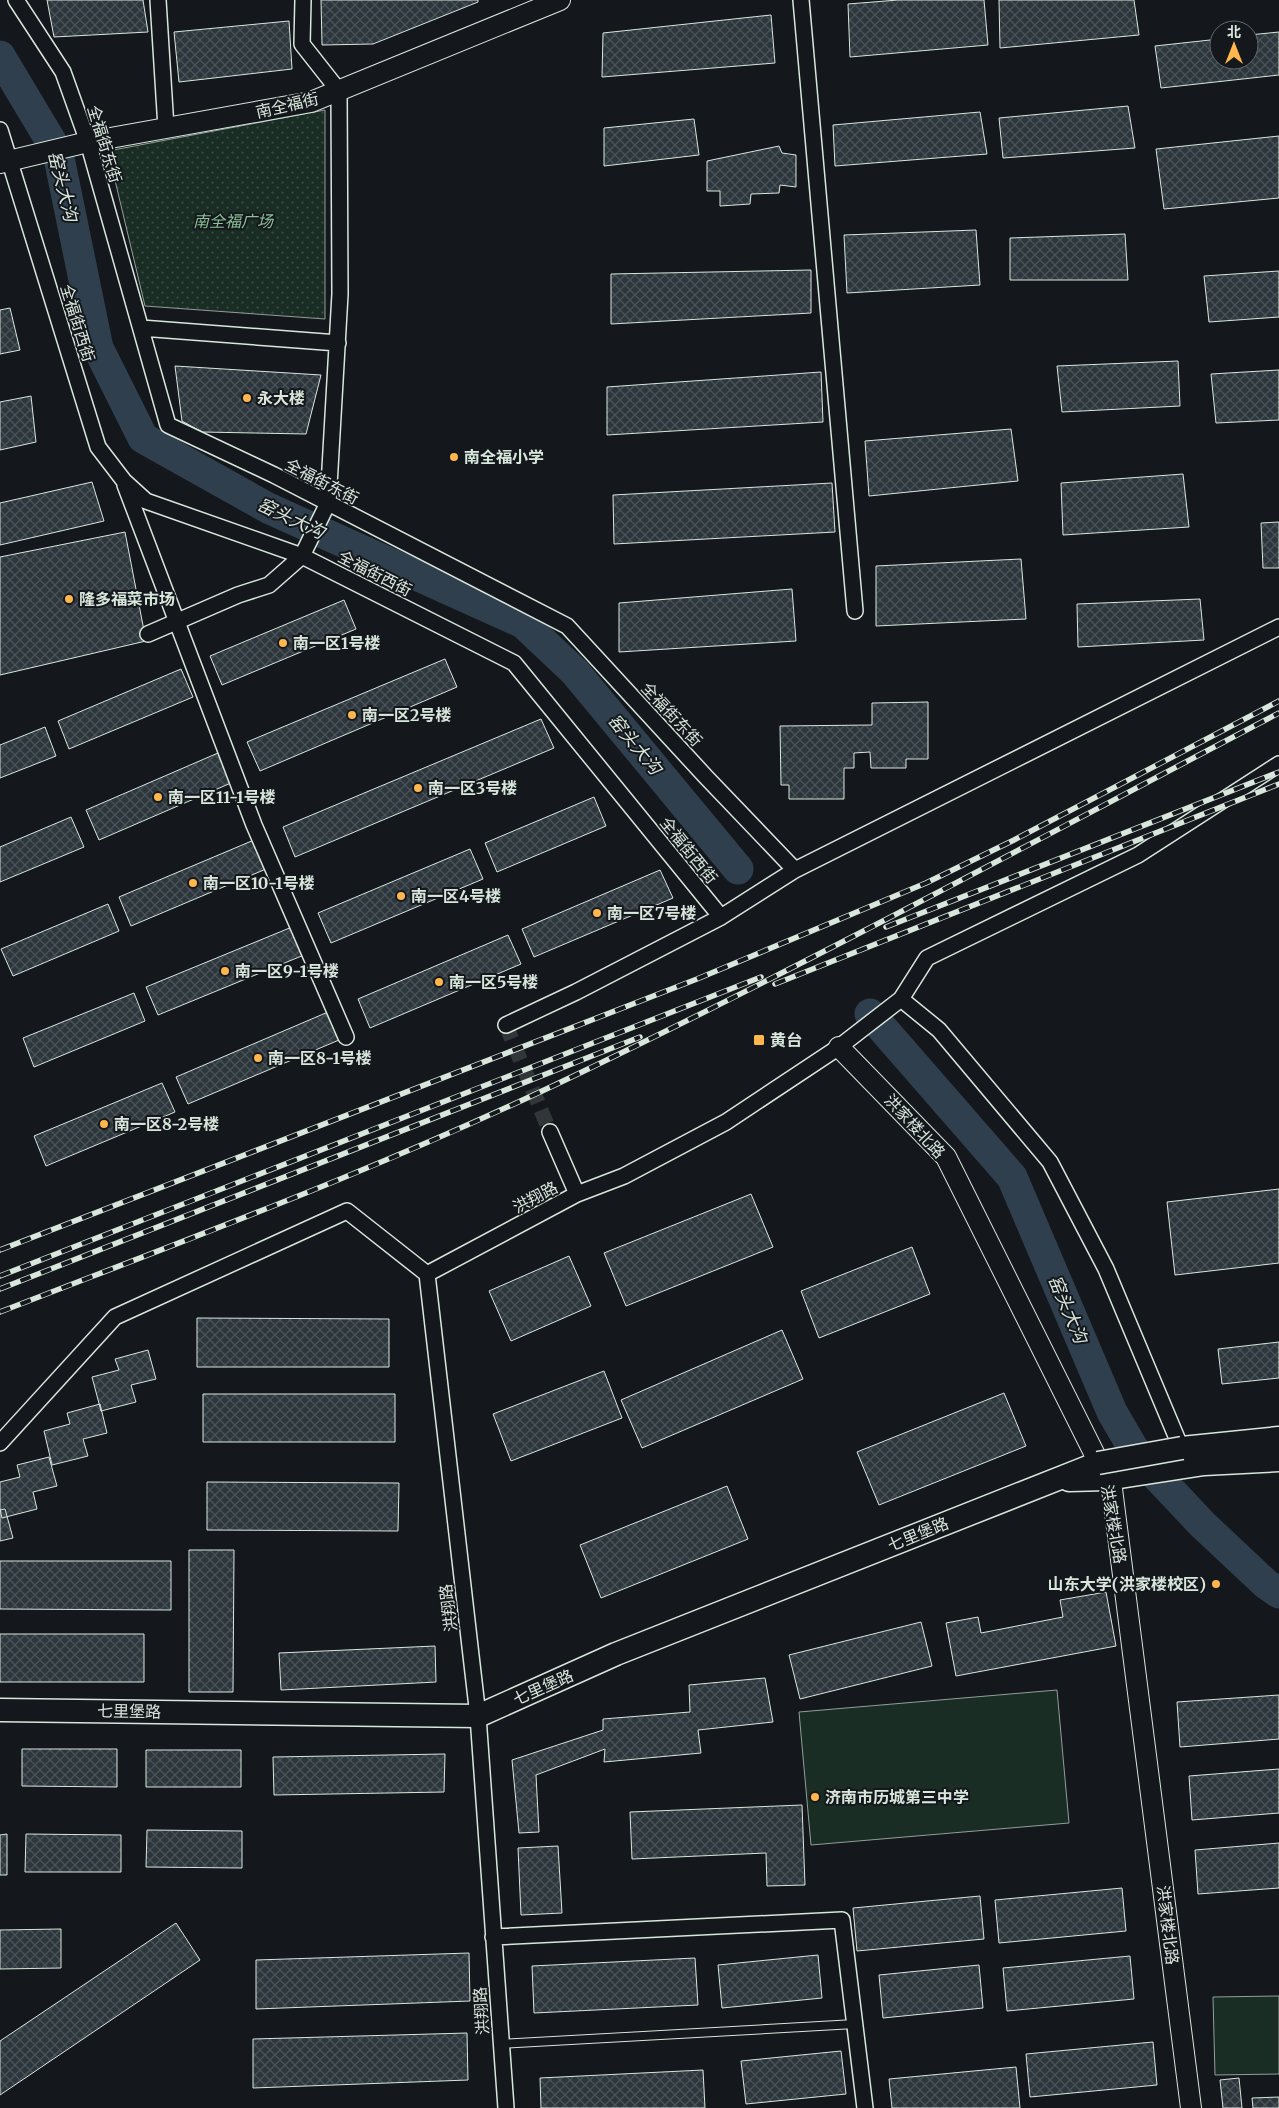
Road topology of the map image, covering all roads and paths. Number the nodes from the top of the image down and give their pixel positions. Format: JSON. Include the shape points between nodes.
{"nodes":[{"id":1,"x":16,"y":0,"type":"edge"},
{"id":2,"x":158,"y":0,"type":"edge"},
{"id":3,"x":303,"y":0,"type":"edge"},
{"id":4,"x":560,"y":0,"type":"edge"},
{"id":5,"x":801,"y":0,"type":"edge"},
{"id":6,"x":339,"y":91,"type":"junction"},
{"id":7,"x":166,"y":128,"type":"junction"},
{"id":8,"x":0,"y":130,"type":"edge"},
{"id":9,"x":88,"y":142,"type":"junction"},
{"id":10,"x":5,"y":162,"type":"edge"},
{"id":11,"x":141,"y":328,"type":"junction"},
{"id":12,"x":338,"y":343,"type":"junction"},
{"id":13,"x":124,"y":481,"type":"junction"},
{"id":14,"x":328,"y":503,"type":"junction"},
{"id":15,"x":302,"y":556,"type":"junction"},
{"id":16,"x":855,"y":611,"type":"dead end"},
{"id":17,"x":178,"y":620,"type":"junction"},
{"id":18,"x":1279,"y":627,"type":"edge"},
{"id":19,"x":148,"y":634,"type":"dead end"},
{"id":20,"x":1279,"y":764,"type":"edge"},
{"id":21,"x":795,"y":870,"type":"junction"},
{"id":22,"x":721,"y":917,"type":"junction"},
{"id":23,"x":901,"y":999,"type":"junction"},
{"id":24,"x":506,"y":1026,"type":"dead end"},
{"id":25,"x":346,"y":1037,"type":"dead end"},
{"id":26,"x":839,"y":1046,"type":"junction"},
{"id":27,"x":550,"y":1132,"type":"tunnel mouth"},
{"id":28,"x":577,"y":1194,"type":"junction"},
{"id":29,"x":427,"y":1274,"type":"junction"},
{"id":30,"x":1279,"y":1438,"type":"edge"},
{"id":31,"x":0,"y":1443,"type":"edge"},
{"id":32,"x":1184,"y":1457,"type":"junction"},
{"id":33,"x":1279,"y":1460,"type":"edge"},
{"id":34,"x":1103,"y":1471,"type":"junction"},
{"id":35,"x":0,"y":1710,"type":"edge"},
{"id":36,"x":478,"y":1716,"type":"junction"},
{"id":37,"x":493,"y":1937,"type":"junction"},
{"id":38,"x":855,"y":2024,"type":"junction"},
{"id":39,"x":501,"y":2044,"type":"junction"},
{"id":40,"x":506,"y":2108,"type":"edge"},
{"id":41,"x":865,"y":2108,"type":"edge"},
{"id":42,"x":1191,"y":2108,"type":"edge"}],
"edges":[{"from":1,"to":9,"type":"street","name":"全福街东街","via":[[63,72]]},
{"from":2,"to":7,"type":"street"},
{"from":3,"to":6,"type":"street","via":[[302,44]]},
{"from":4,"to":6,"type":"street","name":"南全福街"},
{"from":5,"to":16,"type":"street"},
{"from":6,"to":7,"type":"street","name":"南全福街","via":[[311,102]]},
{"from":6,"to":12,"type":"street"},
{"from":7,"to":9,"type":"street","name":"南全福街"},
{"from":8,"to":10,"type":"street","name":"全福街西街"},
{"from":9,"to":10,"type":"street","name":"南全福街"},
{"from":9,"to":11,"type":"street","name":"全福街东街"},
{"from":10,"to":13,"type":"street","name":"全福街西街","via":[[98,447]]},
{"from":11,"to":12,"type":"street"},
{"from":11,"to":14,"type":"street","name":"全福街东街","via":[[168,426]]},
{"from":12,"to":14,"type":"street"},
{"from":13,"to":15,"type":"street","name":"全福街西街","via":[[146,501]]},
{"from":13,"to":17,"type":"street"},
{"from":14,"to":15,"type":"street"},
{"from":14,"to":21,"type":"street","name":"全福街东街","via":[[567,626]]},
{"from":15,"to":17,"type":"street","via":[[269,585]]},
{"from":15,"to":22,"type":"street","name":"全福街西街","via":[[514,663]]},
{"from":17,"to":19,"type":"street"},
{"from":17,"to":25,"type":"street","via":[[254,825]]},
{"from":18,"to":21,"type":"street"},
{"from":20,"to":23,"type":"street","via":[[1138,855],[927,958]]},
{"from":21,"to":22,"type":"street"},
{"from":22,"to":24,"type":"street"},
{"from":23,"to":26,"type":"street","name":"洪翔路"},
{"from":23,"to":32,"type":"street","via":[[939,1030],[1050,1162],[1106,1269]]},
{"from":26,"to":28,"type":"street","name":"洪翔路","via":[[726,1122],[624,1176]]},
{"from":26,"to":34,"type":"street","name":"洪家楼北路","via":[[946,1157]]},
{"from":27,"to":28,"type":"street"},
{"from":28,"to":29,"type":"street","name":"洪翔路"},
{"from":29,"to":31,"type":"street","via":[[347,1210],[115,1318]]},
{"from":29,"to":36,"type":"street","name":"洪翔路"},
{"from":30,"to":32,"type":"main road","name":"七里堡路"},
{"from":32,"to":33,"type":"main road","name":"七里堡路"},
{"from":32,"to":34,"type":"main road","name":"七里堡路","bridge":true},
{"from":34,"to":36,"type":"main road","name":"七里堡路","via":[[1052,1480],[616,1654]]},
{"from":34,"to":42,"type":"street","name":"洪家楼北路","via":[[1112,1489]]},
{"from":35,"to":36,"type":"main road","name":"七里堡路"},
{"from":36,"to":37,"type":"street","name":"洪翔路"},
{"from":37,"to":38,"type":"street","via":[[842,1920]]},
{"from":37,"to":39,"type":"street","name":"洪翔路"},
{"from":38,"to":39,"type":"lane"},
{"from":38,"to":41,"type":"street"},
{"from":39,"to":40,"type":"street","name":"洪翔路"}]}
